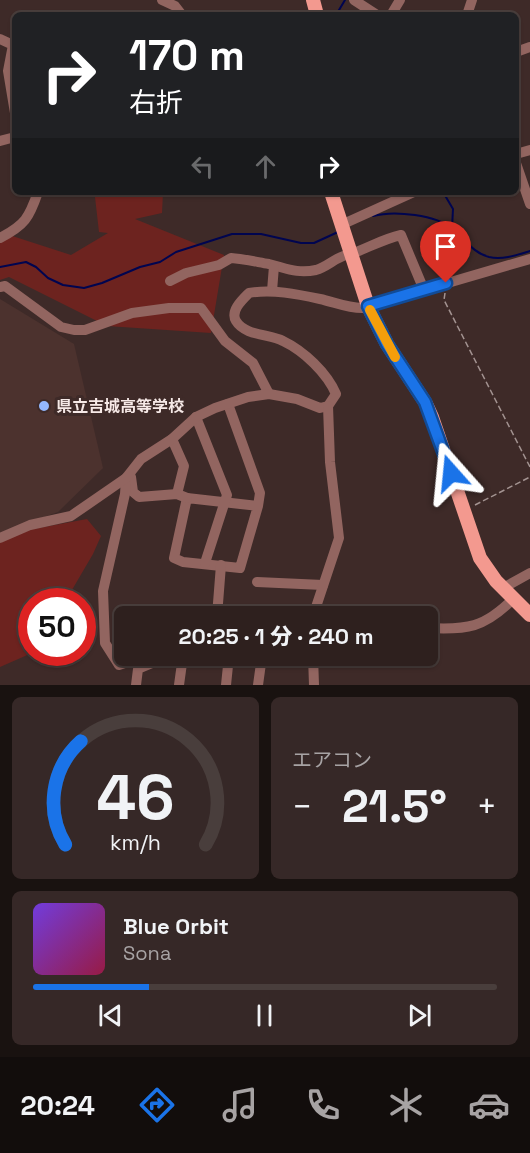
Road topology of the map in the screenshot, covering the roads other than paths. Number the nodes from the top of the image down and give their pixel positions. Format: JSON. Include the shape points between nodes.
{"nodes":[{"id":1,"x":162,"y":0,"type":"edge"},
{"id":2,"x":354,"y":0,"type":"edge"},
{"id":3,"x":180,"y":12,"type":"edge"},
{"id":4,"x":372,"y":12,"type":"edge"},
{"id":5,"x":12,"y":54,"type":"edge"},
{"id":6,"x":12,"y":95,"type":"edge"},
{"id":7,"x":519,"y":171,"type":"edge"},
{"id":8,"x":37,"y":195,"type":"edge"},
{"id":9,"x":332,"y":195,"type":"edge"},
{"id":10,"x":408,"y":195,"type":"edge"},
{"id":11,"x":530,"y":204,"type":"edge"},
{"id":12,"x":342,"y":228,"type":"junction"},
{"id":13,"x":0,"y":238,"type":"edge"},
{"id":14,"x":349,"y":254,"type":"junction"},
{"id":15,"x":530,"y":259,"type":"edge"},
{"id":16,"x":274,"y":266,"type":"junction"},
{"id":17,"x":170,"y":281,"type":"dead end"},
{"id":18,"x":0,"y":287,"type":"edge"},
{"id":19,"x":424,"y":290,"type":"junction"},
{"id":20,"x":272,"y":291,"type":"junction"},
{"id":21,"x":368,"y":306,"type":"junction"},
{"id":22,"x":269,"y":394,"type":"junction"},
{"id":23,"x":228,"y":404,"type":"junction"},
{"id":24,"x":327,"y":406,"type":"junction"},
{"id":25,"x":196,"y":417,"type":"junction"},
{"id":26,"x":172,"y":439,"type":"junction"},
{"id":27,"x":128,"y":475,"type":"junction"},
{"id":28,"x":182,"y":496,"type":"junction"},
{"id":29,"x":225,"y":502,"type":"junction"},
{"id":30,"x":258,"y":506,"type":"junction"},
{"id":31,"x":0,"y":538,"type":"edge"},
{"id":32,"x":205,"y":563,"type":"junction"},
{"id":33,"x":221,"y":565,"type":"junction"},
{"id":34,"x":530,"y":573,"type":"edge"},
{"id":35,"x":257,"y":582,"type":"dead end"},
{"id":36,"x":323,"y":585,"type":"junction"},
{"id":37,"x":502,"y":588,"type":"junction"},
{"id":38,"x":513,"y":599,"type":"junction"},
{"id":39,"x":218,"y":606,"type":"edge"},
{"id":40,"x":316,"y":606,"type":"edge"},
{"id":41,"x":530,"y":615,"type":"edge"},
{"id":42,"x":438,"y":628,"type":"edge"},
{"id":43,"x":114,"y":657,"type":"edge"},
{"id":44,"x":145,"y":666,"type":"edge"},
{"id":45,"x":182,"y":666,"type":"edge"},
{"id":46,"x":228,"y":666,"type":"edge"},
{"id":47,"x":261,"y":666,"type":"edge"},
{"id":48,"x":313,"y":666,"type":"edge"},
{"id":49,"x":136,"y":685,"type":"edge"},
{"id":50,"x":179,"y":685,"type":"edge"},
{"id":51,"x":225,"y":685,"type":"edge"},
{"id":52,"x":258,"y":685,"type":"edge"},
{"id":53,"x":314,"y":685,"type":"edge"}],
"edges":[{"from":1,"to":3,"type":"street"},
{"from":2,"to":4,"type":"street"},
{"from":5,"to":6,"type":"street","via":[[8,71]]},
{"from":7,"to":11,"type":"street"},
{"from":8,"to":13,"type":"street","via":[[24,224]]},
{"from":9,"to":12,"type":"main road"},
{"from":10,"to":12,"type":"street"},
{"from":12,"to":14,"type":"main road"},
{"from":14,"to":16,"type":"street","via":[[308,272]]},
{"from":14,"to":19,"type":"street","via":[[401,235]]},
{"from":14,"to":21,"type":"main road"},
{"from":15,"to":19,"type":"street"},
{"from":16,"to":17,"type":"street","via":[[231,258]]},
{"from":16,"to":20,"type":"street"},
{"from":18,"to":22,"type":"street","via":[[5,286],[61,327],[74,330],[85,330],[132,313],[201,308],[225,341],[253,363]]},
{"from":19,"to":21,"type":"street"},
{"from":20,"to":21,"type":"street","via":[[352,308]]},
{"from":20,"to":24,"type":"street","via":[[249,293],[240,302],[235,319],[245,330],[282,340],[317,368],[336,394]]},
{"from":21,"to":37,"type":"main road","via":[[387,344],[425,402],[480,558]]},
{"from":22,"to":23,"type":"street"},
{"from":22,"to":24,"type":"street","via":[[320,408]]},
{"from":23,"to":25,"type":"street"},
{"from":23,"to":30,"type":"street","via":[[260,492]]},
{"from":24,"to":36,"type":"street","via":[[339,538]]},
{"from":25,"to":26,"type":"street"},
{"from":25,"to":29,"type":"street","via":[[227,495]]},
{"from":26,"to":27,"type":"street","via":[[141,459]]},
{"from":26,"to":28,"type":"street","via":[[184,466]]},
{"from":27,"to":28,"type":"street","via":[[138,497]]},
{"from":27,"to":31,"type":"street","via":[[71,516],[30,525]]},
{"from":27,"to":43,"type":"street","via":[[103,591],[105,643]]},
{"from":28,"to":29,"type":"street"},
{"from":28,"to":32,"type":"street","via":[[174,558]]},
{"from":29,"to":30,"type":"street"},
{"from":29,"to":32,"type":"street"},
{"from":30,"to":33,"type":"street","via":[[240,568]]},
{"from":32,"to":33,"type":"street"},
{"from":33,"to":39,"type":"street"},
{"from":34,"to":37,"type":"street"},
{"from":35,"to":36,"type":"street"},
{"from":36,"to":40,"type":"street"},
{"from":37,"to":38,"type":"main road"},
{"from":38,"to":41,"type":"main road"},
{"from":38,"to":42,"type":"street","via":[[499,613],[467,628]]},
{"from":44,"to":49,"type":"street","via":[[138,669]]},
{"from":45,"to":50,"type":"street"},
{"from":46,"to":51,"type":"street"},
{"from":47,"to":52,"type":"street"},
{"from":48,"to":53,"type":"street"}]}
